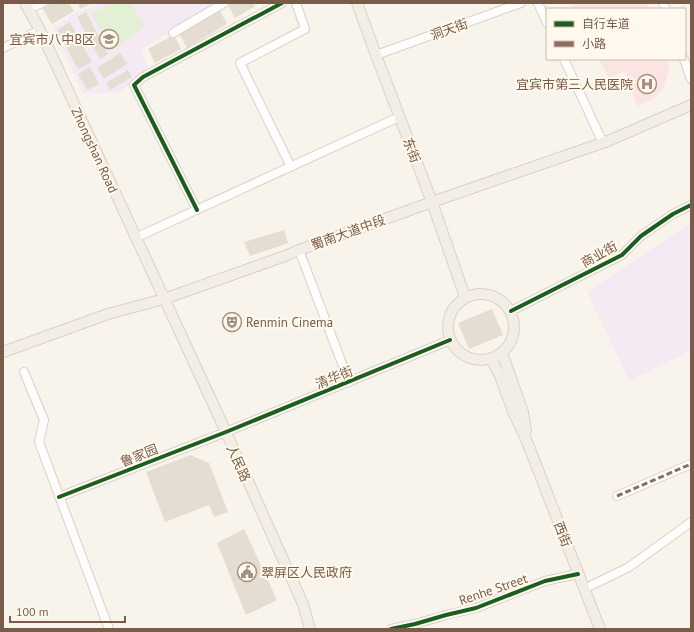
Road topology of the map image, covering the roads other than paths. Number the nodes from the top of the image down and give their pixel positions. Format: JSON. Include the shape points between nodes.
{"nodes":[{"id":1,"x":42,"y":3,"type":"edge"},
{"id":2,"x":224,"y":3,"type":"edge"},
{"id":3,"x":282,"y":3,"type":"edge"},
{"id":4,"x":296,"y":3,"type":"edge"},
{"id":5,"x":357,"y":3,"type":"edge"},
{"id":6,"x":521,"y":3,"type":"edge"},
{"id":7,"x":538,"y":3,"type":"edge"},
{"id":8,"x":26,"y":6,"type":"edge"},
{"id":9,"x":546,"y":21,"type":"edge"},
{"id":10,"x":40,"y":30,"type":"junction"},
{"id":11,"x":173,"y":33,"type":"dead end"},
{"id":12,"x":3,"y":48,"type":"edge"},
{"id":13,"x":376,"y":55,"type":"junction"},
{"id":14,"x":564,"y":60,"type":"edge"},
{"id":15,"x":684,"y":60,"type":"edge"},
{"id":16,"x":691,"y":79,"type":"edge"},
{"id":17,"x":691,"y":105,"type":"edge"},
{"id":18,"x":399,"y":117,"type":"junction"},
{"id":19,"x":603,"y":143,"type":"junction"},
{"id":20,"x":291,"y":167,"type":"junction"},
{"id":21,"x":432,"y":202,"type":"junction"},
{"id":22,"x":691,"y":205,"type":"edge"},
{"id":23,"x":197,"y":210,"type":"junction"},
{"id":24,"x":135,"y":238,"type":"junction"},
{"id":25,"x":300,"y":250,"type":"junction"},
{"id":26,"x":465,"y":297,"type":"junction"},
{"id":27,"x":164,"y":299,"type":"junction"},
{"id":28,"x":511,"y":311,"type":"junction"},
{"id":29,"x":450,"y":340,"type":"junction"},
{"id":30,"x":3,"y":352,"type":"edge"},
{"id":31,"x":502,"y":353,"type":"junction"},
{"id":32,"x":491,"y":359,"type":"junction"},
{"id":33,"x":24,"y":372,"type":"dead end"},
{"id":34,"x":349,"y":382,"type":"junction"},
{"id":35,"x":226,"y":432,"type":"junction"},
{"id":36,"x":526,"y":439,"type":"junction"},
{"id":37,"x":691,"y":464,"type":"edge"},
{"id":38,"x":59,"y":496,"type":"junction"},
{"id":39,"x":617,"y":496,"type":"dead end"},
{"id":40,"x":691,"y":522,"type":"edge"},
{"id":41,"x":578,"y":574,"type":"junction"},
{"id":42,"x":584,"y":589,"type":"junction"},
{"id":43,"x":426,"y":625,"type":"edge"},
{"id":44,"x":109,"y":629,"type":"edge"},
{"id":45,"x":310,"y":629,"type":"edge"},
{"id":46,"x":392,"y":629,"type":"edge"},
{"id":47,"x":600,"y":629,"type":"edge"}],
"edges":[{"from":1,"to":8,"type":"street"},
{"from":2,"to":11,"type":"street"},
{"from":3,"to":23,"type":"street","via":[[134,84]]},
{"from":4,"to":20,"type":"street","via":[[305,29],[240,63]]},
{"from":5,"to":13,"type":"main road","name":"东街"},
{"from":6,"to":13,"type":"street","name":"洞天街"},
{"from":7,"to":9,"type":"street"},
{"from":8,"to":10,"type":"main road","name":"Zhongshan Road"},
{"from":10,"to":12,"type":"street"},
{"from":10,"to":24,"type":"main road","name":"Zhongshan Road"},
{"from":13,"to":18,"type":"main road","name":"东街"},
{"from":14,"to":19,"type":"street"},
{"from":15,"to":16,"type":"street"},
{"from":17,"to":19,"type":"main road","name":"蜀南大道中段"},
{"from":18,"to":20,"type":"street"},
{"from":18,"to":21,"type":"main road","name":"东街"},
{"from":19,"to":21,"type":"main road","name":"蜀南大道中段"},
{"from":20,"to":23,"type":"street"},
{"from":21,"to":25,"type":"main road","name":"蜀南大道中段"},
{"from":21,"to":26,"type":"main road","name":"东街"},
{"from":22,"to":28,"type":"street","name":"商业街","via":[[641,236],[622,255]]},
{"from":23,"to":24,"type":"street"},
{"from":24,"to":27,"type":"main road","name":"Zhongshan Road"},
{"from":25,"to":27,"type":"main road","name":"蜀南大道中段"},
{"from":25,"to":34,"type":"street"},
{"from":26,"to":28,"type":"main road","via":[[486,293],[504,302]]},
{"from":26,"to":29,"type":"main road","via":[[452,310],[449,317]]},
{"from":27,"to":30,"type":"main road","name":"蜀南大道中段","via":[[108,314]]},
{"from":27,"to":35,"type":"main road","name":"人民路"},
{"from":28,"to":31,"type":"main road","via":[[515,328],[512,339]]},
{"from":29,"to":32,"type":"main road","via":[[460,353],[474,360]]},
{"from":29,"to":34,"type":"street","name":"清华街"},
{"from":31,"to":32,"type":"main road"},
{"from":31,"to":36,"type":"main road","name":"西街","via":[[523,412]]},
{"from":32,"to":36,"type":"main road","name":"西街"},
{"from":33,"to":38,"type":"street","via":[[44,420],[39,442]]},
{"from":34,"to":35,"type":"street","name":"清华街"},
{"from":35,"to":38,"type":"street","name":"鲁家园"},
{"from":35,"to":45,"type":"main road","name":"人民路","via":[[303,604]]},
{"from":36,"to":41,"type":"main road","name":"西街"},
{"from":37,"to":39,"type":"street"},
{"from":38,"to":44,"type":"street"},
{"from":40,"to":42,"type":"street","via":[[629,567]]},
{"from":41,"to":42,"type":"main road","name":"西街"},
{"from":41,"to":43,"type":"street","name":"Renhe Street","via":[[545,581],[476,608],[446,615]]},
{"from":42,"to":47,"type":"main road","name":"西街"},
{"from":43,"to":46,"type":"street","name":"Renhe Street","via":[[415,624]]}]}
